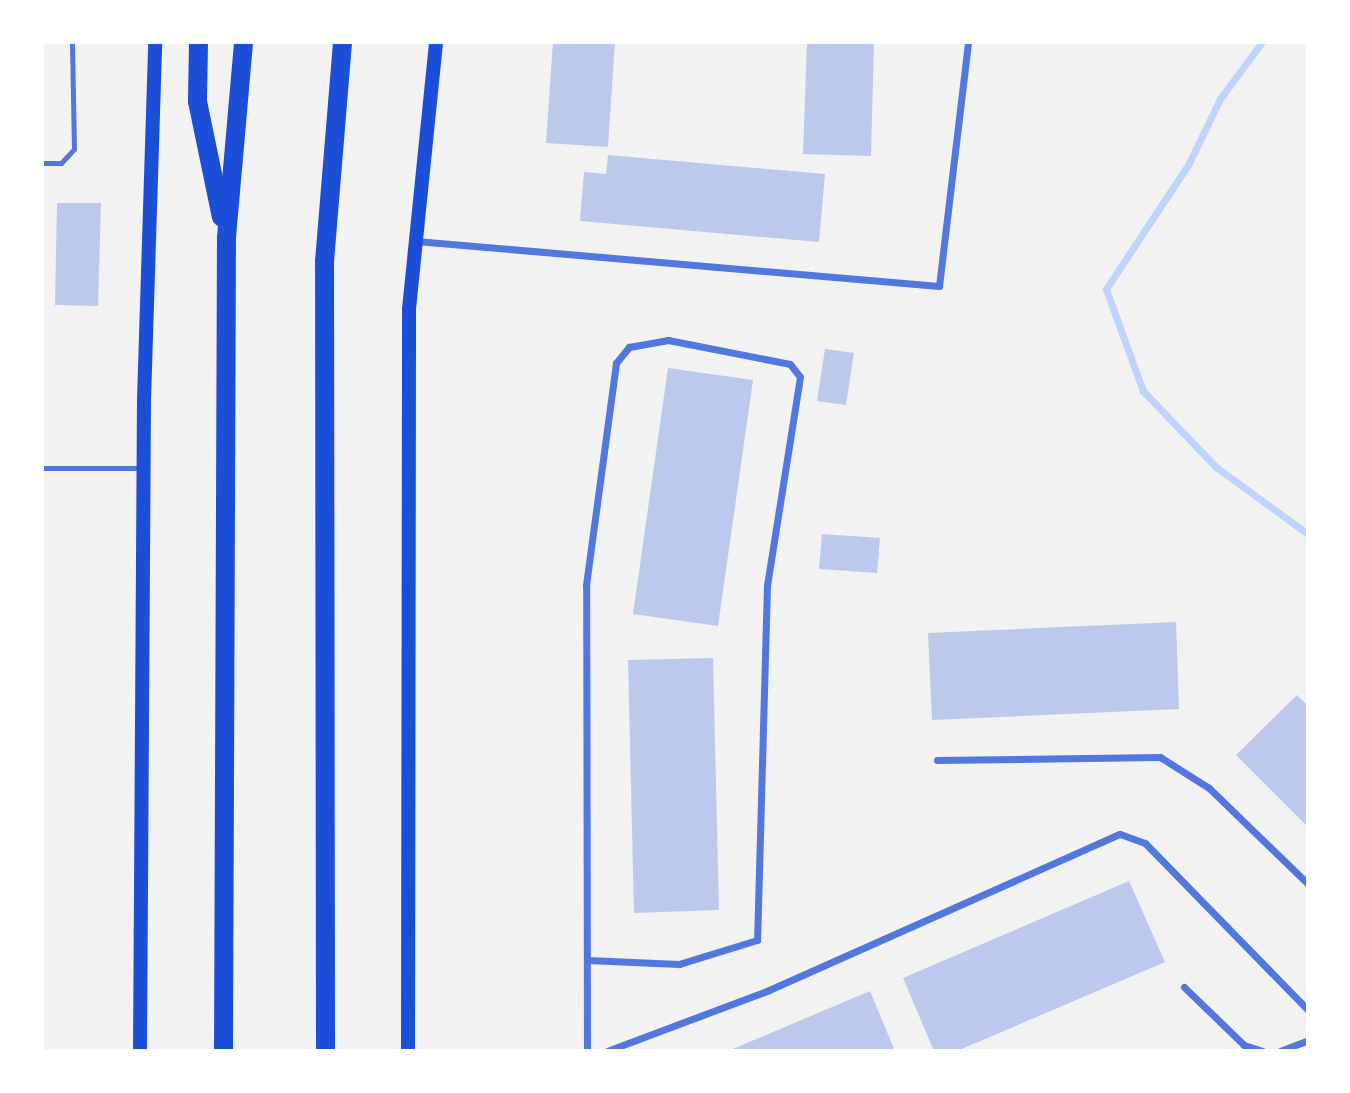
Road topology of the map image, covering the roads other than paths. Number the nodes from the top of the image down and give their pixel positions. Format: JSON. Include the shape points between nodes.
{"nodes":[{"id":1,"x":72,"y":42,"type":"edge"},
{"id":2,"x":155,"y":42,"type":"edge"},
{"id":3,"x":198,"y":42,"type":"edge"},
{"id":4,"x":243,"y":42,"type":"edge"},
{"id":5,"x":342,"y":42,"type":"edge"},
{"id":6,"x":436,"y":42,"type":"edge"},
{"id":7,"x":968,"y":42,"type":"edge"},
{"id":8,"x":42,"y":163,"type":"edge"},
{"id":9,"x":226,"y":237,"type":"junction"},
{"id":10,"x":415,"y":240,"type":"junction"},
{"id":11,"x":42,"y":468,"type":"edge"},
{"id":12,"x":144,"y":468,"type":"junction"},
{"id":13,"x":937,"y":760,"type":"dead end"},
{"id":14,"x":1308,"y":884,"type":"edge"},
{"id":15,"x":587,"y":960,"type":"junction"},
{"id":16,"x":1185,"y":987,"type":"dead end"},
{"id":17,"x":1308,"y":1010,"type":"edge"},
{"id":18,"x":1308,"y":1040,"type":"edge"},
{"id":19,"x":140,"y":1051,"type":"edge"},
{"id":20,"x":223,"y":1051,"type":"edge"},
{"id":21,"x":326,"y":1051,"type":"edge"},
{"id":22,"x":408,"y":1051,"type":"edge"},
{"id":23,"x":587,"y":1051,"type":"edge"},
{"id":24,"x":607,"y":1051,"type":"edge"},
{"id":25,"x":1262,"y":1051,"type":"edge"},
{"id":26,"x":1280,"y":1051,"type":"edge"}],
"edges":[{"from":1,"to":8,"type":"lane","via":[[74,149],[61,163]]},
{"from":2,"to":12,"type":"main road"},
{"from":3,"to":9,"type":"highway","via":[[197,101]]},
{"from":4,"to":9,"type":"highway"},
{"from":5,"to":21,"type":"highway","via":[[324,261]]},
{"from":6,"to":10,"type":"main road"},
{"from":7,"to":10,"type":"street","via":[[939,286]]},
{"from":9,"to":20,"type":"highway"},
{"from":10,"to":22,"type":"main road","via":[[408,309]]},
{"from":11,"to":12,"type":"lane"},
{"from":12,"to":19,"type":"main road"},
{"from":13,"to":14,"type":"street","via":[[1160,757],[1209,788]]},
{"from":15,"to":15,"type":"street","via":[[586,585],[616,363],[629,347],[668,340],[790,364],[800,377],[767,585],[757,940],[679,964]]},
{"from":15,"to":23,"type":"street"},
{"from":16,"to":25,"type":"street","via":[[1244,1045]]},
{"from":17,"to":24,"type":"street","via":[[1145,843],[1120,834],[769,990]]},
{"from":18,"to":26,"type":"street"}]}
